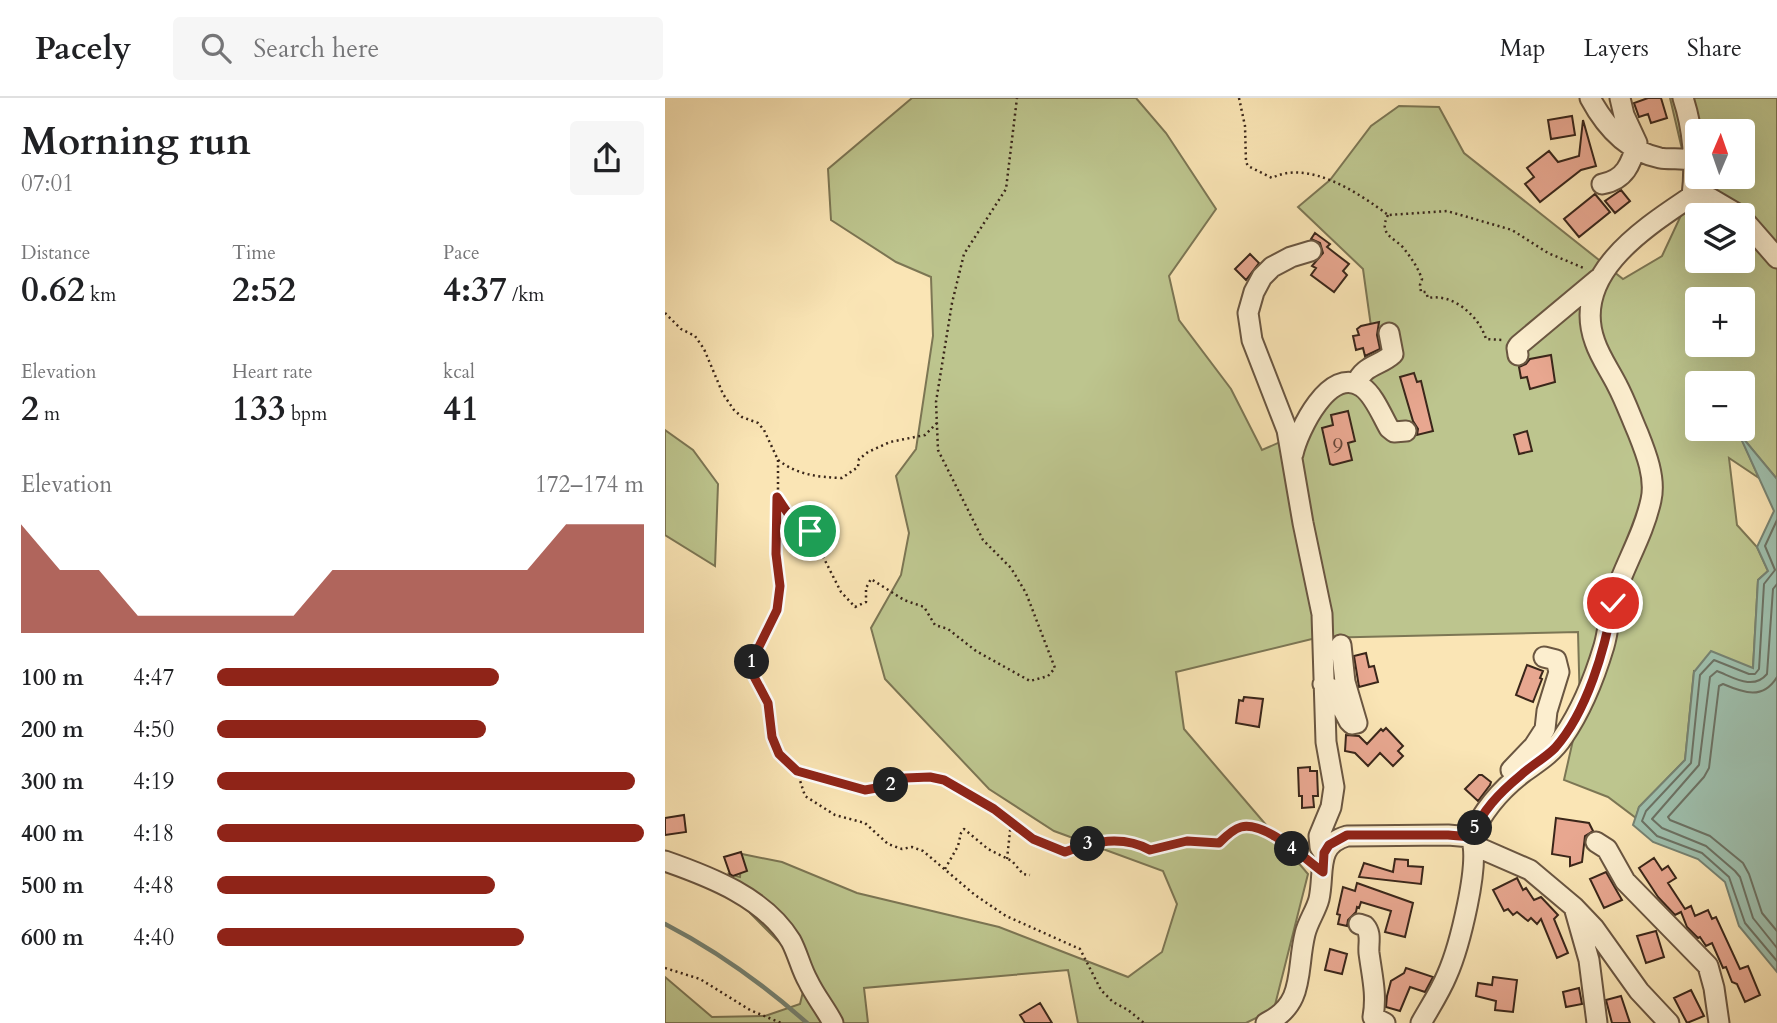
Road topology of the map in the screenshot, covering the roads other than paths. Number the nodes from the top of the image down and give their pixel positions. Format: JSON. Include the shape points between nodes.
{"nodes":[{"id":1,"x":1590,"y":98,"type":"edge"},
{"id":2,"x":1620,"y":98,"type":"edge"},
{"id":3,"x":1683,"y":98,"type":"edge"},
{"id":4,"x":1688,"y":119,"type":"edge"},
{"id":5,"x":1636,"y":148,"type":"junction"},
{"id":6,"x":1685,"y":160,"type":"edge"},
{"id":7,"x":1602,"y":184,"type":"dead end"},
{"id":8,"x":1692,"y":189,"type":"edge"},
{"id":9,"x":1692,"y":196,"type":"junction"},
{"id":10,"x":1719,"y":203,"type":"edge"},
{"id":11,"x":1755,"y":233,"type":"edge"},
{"id":12,"x":1311,"y":251,"type":"dead end"},
{"id":13,"x":1777,"y":258,"type":"edge"},
{"id":14,"x":1600,"y":276,"type":"junction"},
{"id":15,"x":1389,"y":333,"type":"dead end"},
{"id":16,"x":1523,"y":347,"type":"road end"},
{"id":17,"x":1356,"y":384,"type":"junction"},
{"id":18,"x":1406,"y":431,"type":"dead end"},
{"id":19,"x":1292,"y":462,"type":"junction"},
{"id":20,"x":1341,"y":645,"type":"dead end"},
{"id":21,"x":1544,"y":657,"type":"dead end"},
{"id":22,"x":1323,"y":684,"type":"junction"},
{"id":23,"x":1503,"y":790,"type":"junction"},
{"id":24,"x":1473,"y":842,"type":"junction"},
{"id":25,"x":1596,"y":842,"type":"dead end"},
{"id":26,"x":665,"y":862,"type":"edge"},
{"id":27,"x":1324,"y":862,"type":"junction"},
{"id":28,"x":1574,"y":907,"type":"junction"},
{"id":29,"x":1359,"y":924,"type":"dead end"},
{"id":30,"x":833,"y":1023,"type":"edge"},
{"id":31,"x":1266,"y":1023,"type":"edge"},
{"id":32,"x":1385,"y":1023,"type":"edge"},
{"id":33,"x":1421,"y":1023,"type":"edge"},
{"id":34,"x":1597,"y":1023,"type":"edge"},
{"id":35,"x":1668,"y":1023,"type":"edge"},
{"id":36,"x":1719,"y":1023,"type":"edge"}],
"edges":[{"from":1,"to":5,"type":"street","via":[[1609,129]]},
{"from":2,"to":5,"type":"street"},
{"from":3,"to":4,"type":"street"},
{"from":5,"to":6,"type":"street","via":[[1660,158]]},
{"from":5,"to":7,"type":"street","via":[[1620,178]]},
{"from":8,"to":9,"type":"street"},
{"from":9,"to":10,"type":"street"},
{"from":9,"to":14,"type":"street","via":[[1647,227]]},
{"from":11,"to":13,"type":"street"},
{"from":12,"to":19,"type":"street","via":[[1272,267],[1254,292],[1248,313],[1252,340],[1287,430]]},
{"from":14,"to":16,"type":"street"},
{"from":14,"to":23,"type":"street","via":[[1591,317],[1595,343],[1643,447],[1652,478],[1651,500],[1615,595],[1604,648],[1569,728],[1556,747]]},
{"from":15,"to":17,"type":"street","via":[[1393,354],[1360,374]]},
{"from":17,"to":18,"type":"street","via":[[1365,390],[1389,428]]},
{"from":17,"to":19,"type":"street","via":[[1338,384],[1311,411]]},
{"from":19,"to":22,"type":"street","via":[[1322,614]]},
{"from":20,"to":22,"type":"street","via":[[1345,682],[1357,723],[1349,721],[1332,689]]},
{"from":21,"to":23,"type":"street","via":[[1556,660],[1559,672],[1545,729],[1507,775]]},
{"from":22,"to":27,"type":"street","via":[[1334,787],[1319,836]]},
{"from":23,"to":24,"type":"street","via":[[1487,806]]},
{"from":24,"to":27,"type":"street","via":[[1448,835],[1347,835],[1333,841]]},
{"from":24,"to":28,"type":"street","via":[[1530,870]]},
{"from":24,"to":33,"type":"street","via":[[1472,884],[1454,960]]},
{"from":25,"to":36,"type":"street","via":[[1607,849],[1625,881],[1710,971]]},
{"from":26,"to":30,"type":"street","via":[[703,874],[771,917],[790,941]]},
{"from":27,"to":31,"type":"street","via":[[1293,998]]},
{"from":28,"to":34,"type":"street","via":[[1589,960]]},
{"from":28,"to":35,"type":"street"},
{"from":29,"to":32,"type":"street","via":[[1370,932],[1376,993],[1373,1017]]}]}
